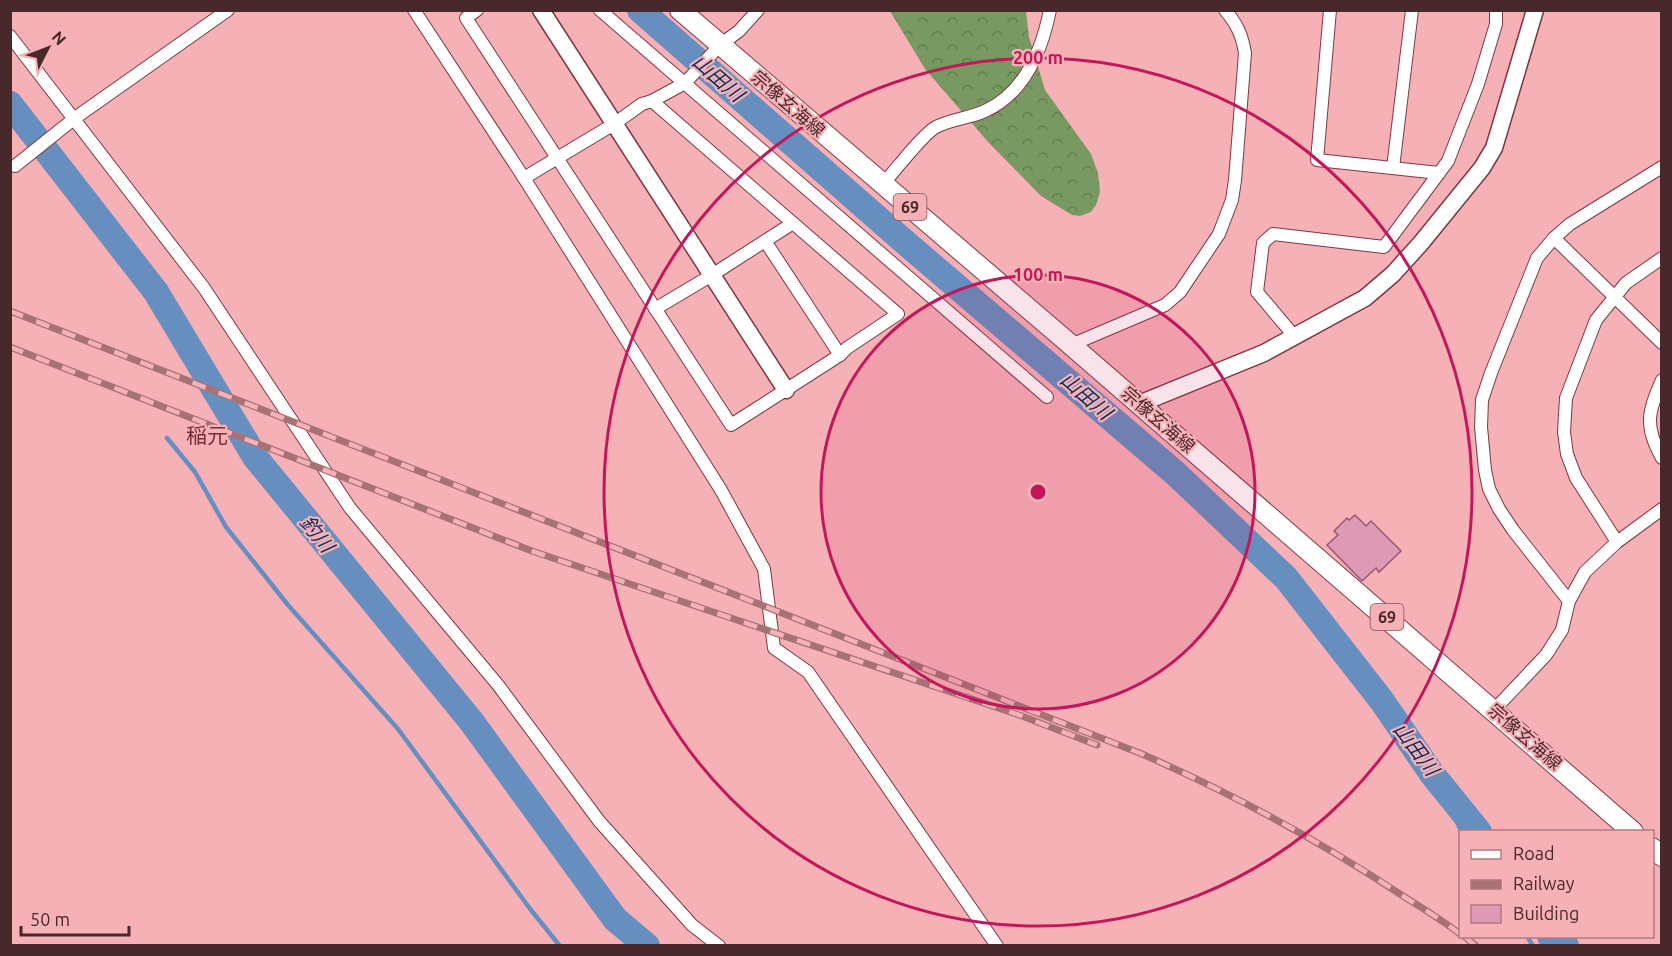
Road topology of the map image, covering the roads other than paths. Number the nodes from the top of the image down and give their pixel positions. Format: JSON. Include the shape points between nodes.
{"nodes":[{"id":1,"x":228,"y":10,"type":"edge"},
{"id":2,"x":414,"y":10,"type":"edge"},
{"id":3,"x":477,"y":10,"type":"edge"},
{"id":4,"x":541,"y":10,"type":"edge"},
{"id":5,"x":600,"y":10,"type":"edge"},
{"id":6,"x":680,"y":10,"type":"edge"},
{"id":7,"x":758,"y":10,"type":"edge"},
{"id":8,"x":1050,"y":10,"type":"edge"},
{"id":9,"x":1225,"y":10,"type":"edge"},
{"id":10,"x":1330,"y":10,"type":"edge"},
{"id":11,"x":1412,"y":10,"type":"edge"},
{"id":12,"x":1496,"y":10,"type":"edge"},
{"id":13,"x":1535,"y":10,"type":"edge"},
{"id":14,"x":10,"y":36,"type":"edge"},
{"id":15,"x":720,"y":45,"type":"junction"},
{"id":16,"x":685,"y":83,"type":"junction"},
{"id":17,"x":652,"y":101,"type":"junction"},
{"id":18,"x":73,"y":120,"type":"junction"},
{"id":19,"x":614,"y":124,"type":"junction"},
{"id":20,"x":557,"y":158,"type":"junction"},
{"id":21,"x":15,"y":166,"type":"dead end"},
{"id":22,"x":1662,"y":167,"type":"edge"},
{"id":23,"x":1393,"y":168,"type":"junction"},
{"id":24,"x":1439,"y":173,"type":"junction"},
{"id":25,"x":524,"y":178,"type":"junction"},
{"id":26,"x":883,"y":184,"type":"junction"},
{"id":27,"x":793,"y":223,"type":"junction"},
{"id":28,"x":1554,"y":238,"type":"junction"},
{"id":29,"x":765,"y":241,"type":"junction"},
{"id":30,"x":1662,"y":258,"type":"edge"},
{"id":31,"x":712,"y":275,"type":"junction"},
{"id":32,"x":1613,"y":296,"type":"junction"},
{"id":33,"x":655,"y":309,"type":"junction"},
{"id":34,"x":1295,"y":337,"type":"junction"},
{"id":35,"x":1662,"y":343,"type":"edge"},
{"id":36,"x":1071,"y":345,"type":"junction"},
{"id":37,"x":840,"y":355,"type":"junction"},
{"id":38,"x":1662,"y":380,"type":"edge"},
{"id":39,"x":786,"y":390,"type":"junction"},
{"id":40,"x":1047,"y":397,"type":"dead end"},
{"id":41,"x":1139,"y":404,"type":"junction"},
{"id":42,"x":1662,"y":458,"type":"edge"},
{"id":43,"x":1662,"y":509,"type":"edge"},
{"id":44,"x":1617,"y":542,"type":"junction"},
{"id":45,"x":1569,"y":601,"type":"junction"},
{"id":46,"x":1494,"y":710,"type":"junction"},
{"id":47,"x":1632,"y":830,"type":"edge"},
{"id":48,"x":719,"y":945,"type":"edge"},
{"id":49,"x":997,"y":945,"type":"edge"}],
"edges":[{"from":1,"to":18,"type":"street"},
{"from":2,"to":25,"type":"street"},
{"from":3,"to":20,"type":"street","via":[[466,18]]},
{"from":4,"to":19,"type":"street"},
{"from":5,"to":16,"type":"street"},
{"from":6,"to":15,"type":"main road","name":"宗像玄海線","number":"69"},
{"from":7,"to":15,"type":"street"},
{"from":8,"to":26,"type":"street","via":[[1043,43],[1032,67],[1015,88],[983,112],[936,127]]},
{"from":9,"to":36,"type":"street","via":[[1237,25],[1245,53],[1235,180],[1227,218],[1180,292],[1165,305]]},
{"from":10,"to":23,"type":"street","via":[[1317,160]]},
{"from":11,"to":23,"type":"street"},
{"from":12,"to":24,"type":"street","via":[[1496,24],[1478,84],[1448,161]]},
{"from":13,"to":34,"type":"street","via":[[1501,129],[1482,168],[1393,274],[1365,298]]},
{"from":14,"to":18,"type":"street"},
{"from":15,"to":16,"type":"street"},
{"from":15,"to":26,"type":"main road","name":"宗像玄海線","number":"69"},
{"from":16,"to":17,"type":"street"},
{"from":16,"to":40,"type":"street"},
{"from":17,"to":19,"type":"street"},
{"from":17,"to":27,"type":"street"},
{"from":18,"to":21,"type":"street"},
{"from":18,"to":48,"type":"street","via":[[204,288],[350,508],[498,685],[599,821],[692,925]]},
{"from":19,"to":20,"type":"street"},
{"from":19,"to":31,"type":"street"},
{"from":20,"to":25,"type":"street"},
{"from":20,"to":33,"type":"street"},
{"from":22,"to":28,"type":"street"},
{"from":23,"to":24,"type":"street"},
{"from":24,"to":34,"type":"street","via":[[1384,247],[1274,234],[1263,243],[1257,292]]},
{"from":25,"to":49,"type":"street","via":[[721,490],[764,569],[774,648],[808,672]]},
{"from":26,"to":36,"type":"main road","name":"宗像玄海線","number":"69"},
{"from":27,"to":29,"type":"street"},
{"from":27,"to":37,"type":"street","via":[[898,314]]},
{"from":28,"to":32,"type":"street"},
{"from":28,"to":45,"type":"street","via":[[1537,258],[1491,373],[1482,400],[1481,427],[1485,470],[1499,509]]},
{"from":29,"to":31,"type":"street"},
{"from":29,"to":37,"type":"street"},
{"from":30,"to":32,"type":"street"},
{"from":31,"to":33,"type":"street"},
{"from":31,"to":39,"type":"street"},
{"from":32,"to":35,"type":"street"},
{"from":32,"to":44,"type":"street","via":[[1596,320],[1566,398],[1563,416],[1567,454],[1576,478]]},
{"from":33,"to":39,"type":"street","via":[[731,425]]},
{"from":34,"to":41,"type":"street"},
{"from":36,"to":41,"type":"main road","name":"宗像玄海線","number":"69"},
{"from":37,"to":39,"type":"street"},
{"from":38,"to":42,"type":"street","via":[[1650,407],[1649,423]]},
{"from":41,"to":46,"type":"main road","name":"宗像玄海線","number":"69"},
{"from":43,"to":44,"type":"street"},
{"from":44,"to":45,"type":"street","via":[[1585,572]]},
{"from":45,"to":46,"type":"street","via":[[1562,630],[1546,655]]},
{"from":46,"to":47,"type":"main road","name":"宗像玄海線","number":"69"}]}
